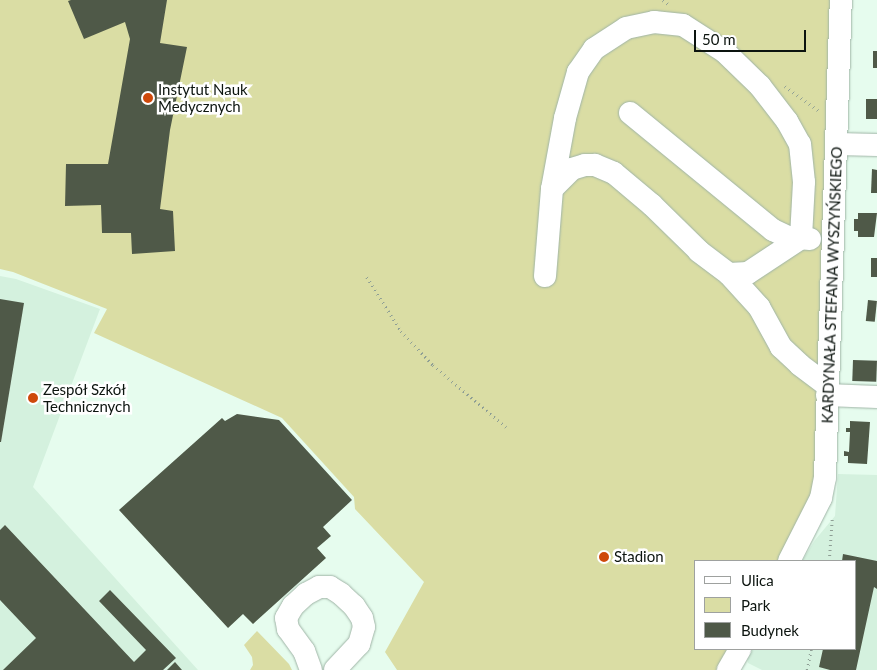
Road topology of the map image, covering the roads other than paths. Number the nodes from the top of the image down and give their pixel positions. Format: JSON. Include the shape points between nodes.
{"nodes":[{"id":1,"x":841,"y":0,"type":"edge"},
{"id":2,"x":630,"y":113,"type":"dead end"},
{"id":3,"x":837,"y":144,"type":"junction"},
{"id":4,"x":877,"y":145,"type":"edge"},
{"id":5,"x":552,"y":189,"type":"junction"},
{"id":6,"x":801,"y":238,"type":"junction"},
{"id":7,"x":833,"y":242,"type":"junction"},
{"id":8,"x":729,"y":274,"type":"junction"},
{"id":9,"x":545,"y":276,"type":"dead end"},
{"id":10,"x":828,"y":391,"type":"junction"},
{"id":11,"x":877,"y":397,"type":"edge"},
{"id":12,"x":789,"y":560,"type":"edge"},
{"id":13,"x":311,"y":670,"type":"edge"},
{"id":14,"x":335,"y":670,"type":"edge"}],
"edges":[{"from":1,"to":3,"type":"street","name":"KARDYNAŁA STEFANA WYSZYŃSKIEGO"},
{"from":2,"to":6,"type":"street","via":[[773,230],[788,237]]},
{"from":3,"to":4,"type":"street"},
{"from":3,"to":7,"type":"street","name":"KARDYNAŁA STEFANA WYSZYŃSKIEGO"},
{"from":5,"to":6,"type":"street","via":[[564,118],[578,72],[594,49],[626,28],[654,22],[683,25],[725,52],[760,86],[788,121],[800,144],[804,182]]},
{"from":5,"to":8,"type":"street","via":[[572,169],[585,165],[595,165],[614,173],[699,251]]},
{"from":5,"to":9,"type":"street"},
{"from":6,"to":7,"type":"street"},
{"from":6,"to":8,"type":"street","via":[[748,273]]},
{"from":7,"to":10,"type":"street","name":"KARDYNAŁA STEFANA WYSZYŃSKIEGO"},
{"from":8,"to":10,"type":"street","via":[[759,306],[781,347]]},
{"from":10,"to":11,"type":"street"},
{"from":10,"to":12,"type":"street","name":"KARDYNAŁA STEFANA WYSZYŃSKIEGO","via":[[825,477],[821,498]]},
{"from":13,"to":14,"type":"street","via":[[304,651],[288,629],[286,618],[306,594],[320,587],[330,587],[354,606],[364,627],[359,644]]}]}
